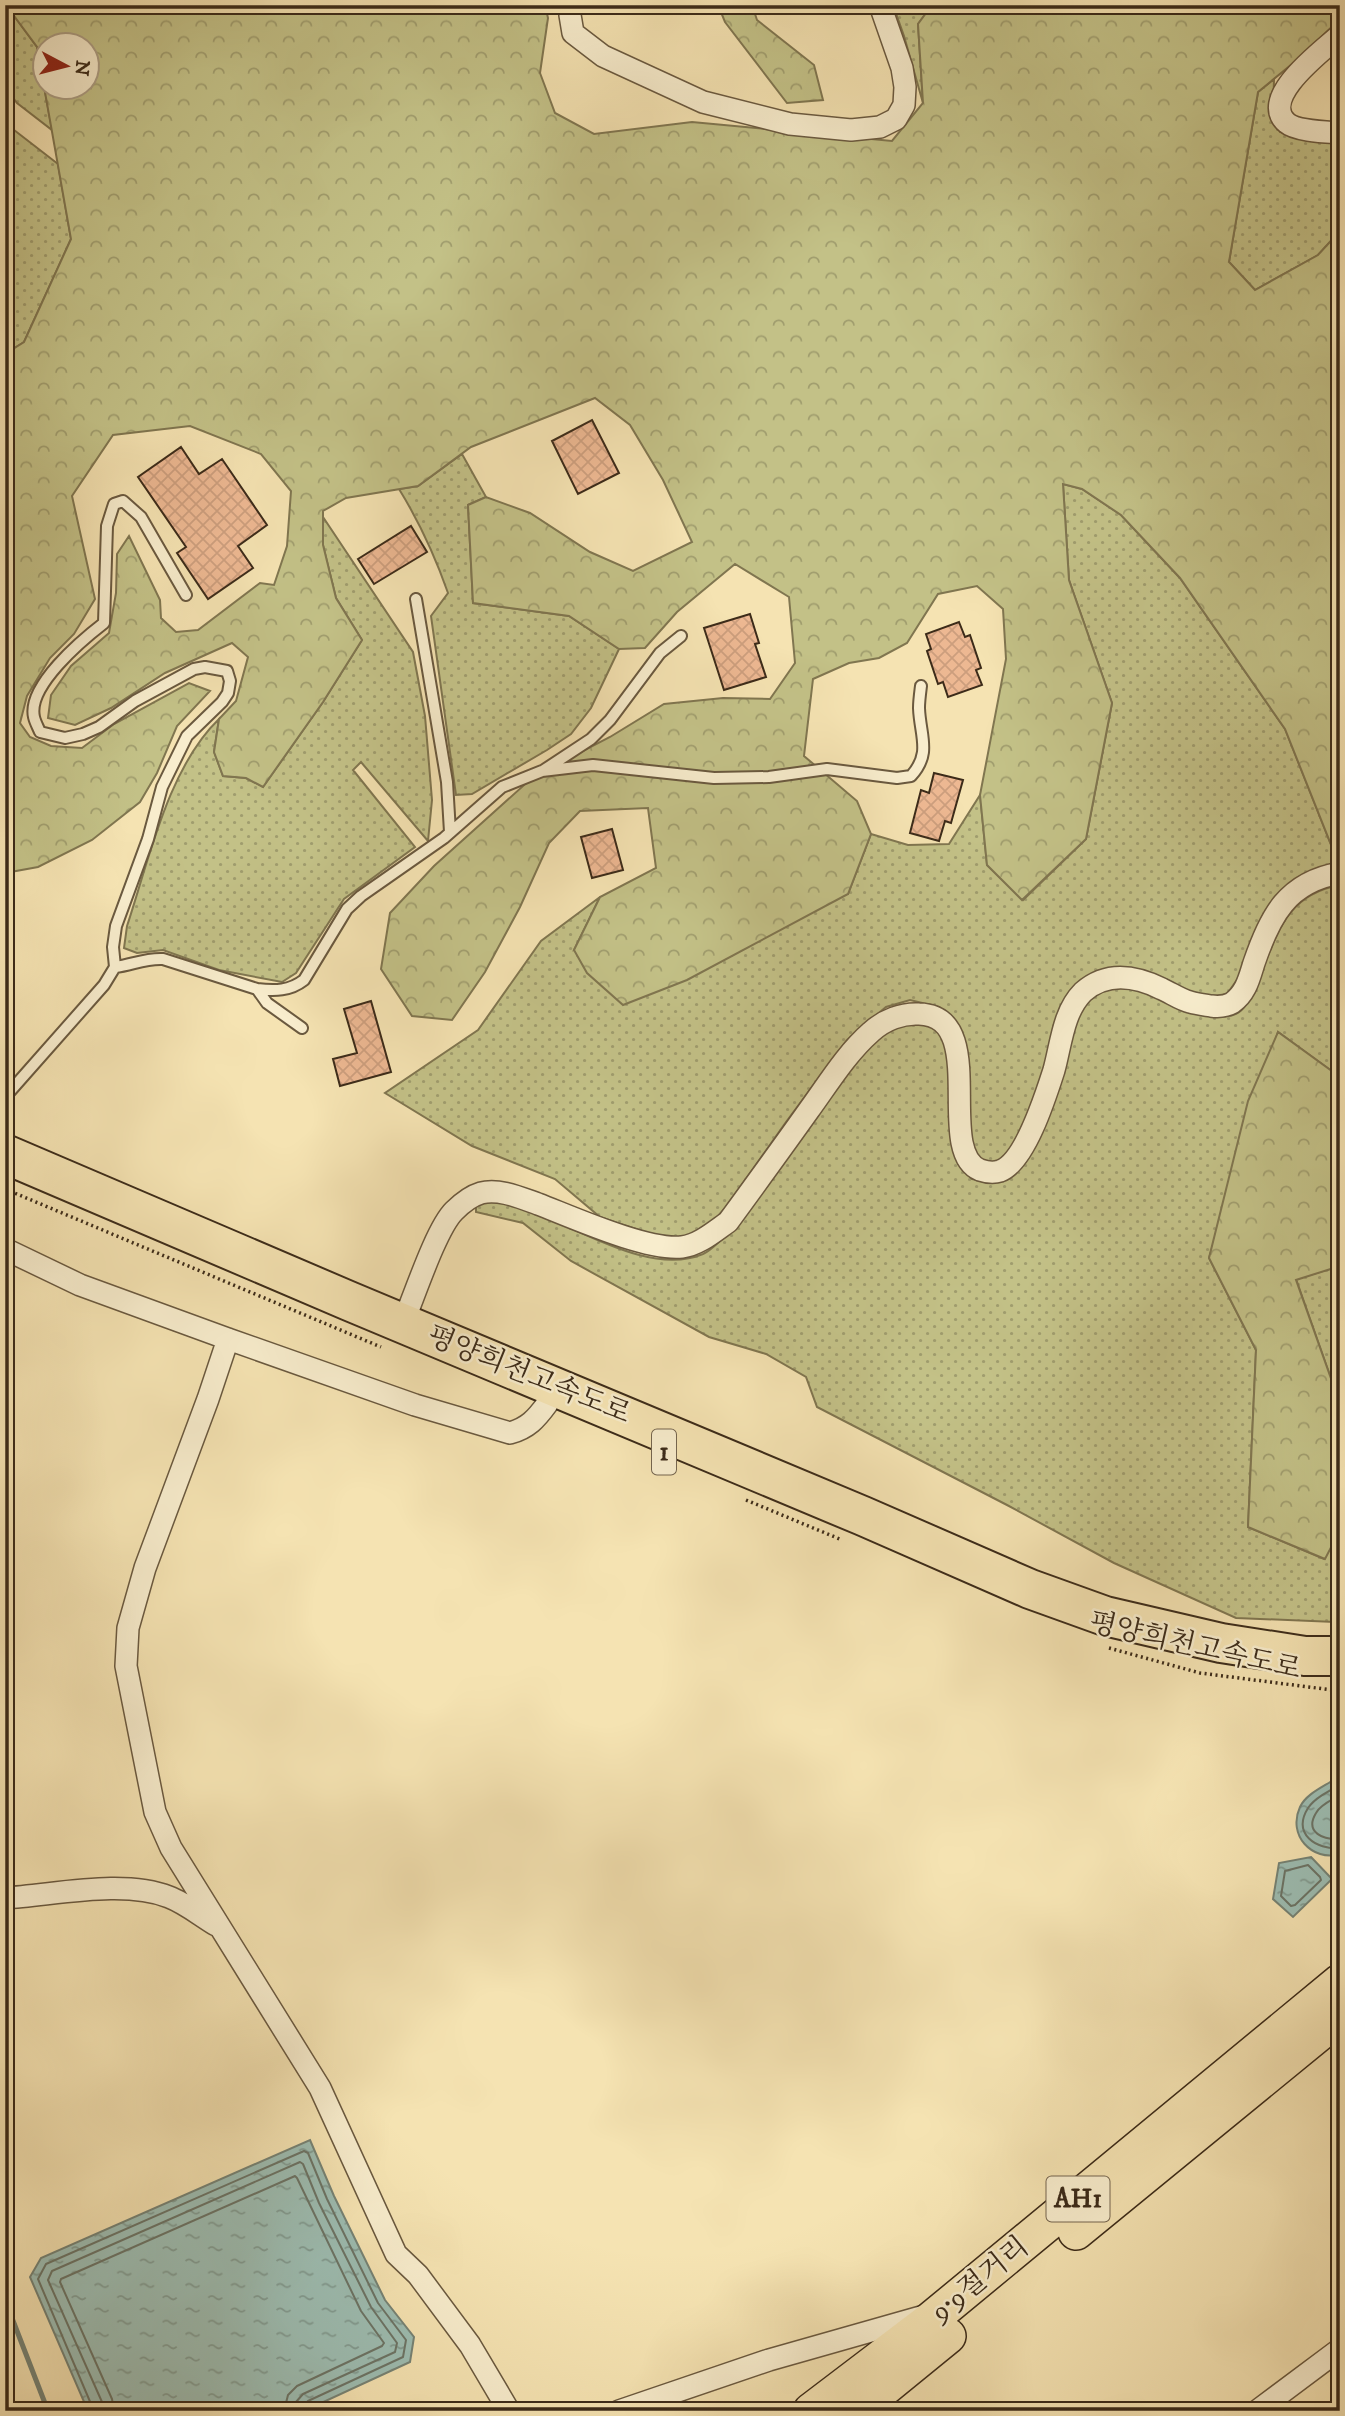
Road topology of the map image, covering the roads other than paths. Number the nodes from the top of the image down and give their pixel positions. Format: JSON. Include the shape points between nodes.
{"nodes":[{"id":1,"x":571,"y":5,"type":"edge"},
{"id":2,"x":880,"y":5,"type":"edge"},
{"id":3,"x":1340,"y":35,"type":"edge"},
{"id":4,"x":1340,"y":133,"type":"edge"},
{"id":5,"x":186,"y":595,"type":"dead end"},
{"id":6,"x":416,"y":599,"type":"dead end"},
{"id":7,"x":681,"y":636,"type":"dead end"},
{"id":8,"x":921,"y":686,"type":"dead end"},
{"id":9,"x":542,"y":771,"type":"junction"},
{"id":10,"x":450,"y":832,"type":"junction"},
{"id":11,"x":1340,"y":873,"type":"edge"},
{"id":12,"x":115,"y":967,"type":"junction"},
{"id":13,"x":257,"y":989,"type":"junction"},
{"id":14,"x":302,"y":1028,"type":"dead end"},
{"id":15,"x":5,"y":1097,"type":"edge"},
{"id":16,"x":5,"y":1154,"type":"edge"},
{"id":17,"x":5,"y":1173,"type":"edge"},
{"id":18,"x":5,"y":1249,"type":"edge"},
{"id":19,"x":404,"y":1324,"type":"junction"},
{"id":20,"x":228,"y":1339,"type":"junction"},
{"id":21,"x":547,"y":1404,"type":"junction"},
{"id":22,"x":1322,"y":1656,"type":"edge"},
{"id":23,"x":1340,"y":1676,"type":"edge"},
{"id":24,"x":5,"y":1898,"type":"edge"},
{"id":25,"x":221,"y":1928,"type":"junction"},
{"id":26,"x":1340,"y":1982,"type":"edge"},
{"id":27,"x":1340,"y":2016,"type":"edge"},
{"id":28,"x":943,"y":2311,"type":"junction"},
{"id":29,"x":1340,"y":2349,"type":"edge"},
{"id":30,"x":509,"y":2411,"type":"edge"},
{"id":31,"x":619,"y":2411,"type":"edge"},
{"id":32,"x":811,"y":2411,"type":"edge"},
{"id":33,"x":856,"y":2411,"type":"edge"},
{"id":34,"x":1257,"y":2411,"type":"edge"}],
"edges":[{"from":1,"to":2,"type":"street","via":[[573,33],[603,56],[703,102],[790,124],[850,130],[880,127],[896,119],[904,105],[902,68]]},
{"from":3,"to":4,"type":"street","via":[[1304,65],[1287,85],[1280,103],[1286,123],[1296,128]]},
{"from":5,"to":12,"type":"lane","via":[[141,517],[123,501],[114,504],[107,526],[104,623],[55,670],[38,694],[33,715],[40,732],[65,738],[83,734],[194,669],[227,671],[228,693],[187,736],[162,787],[116,926]]},
{"from":6,"to":10,"type":"lane","via":[[447,782]]},
{"from":7,"to":9,"type":"lane","via":[[660,653],[591,739]]},
{"from":8,"to":9,"type":"lane","via":[[924,750],[921,765],[911,776],[827,769],[714,778],[593,765]]},
{"from":9,"to":10,"type":"lane","via":[[502,787]]},
{"from":10,"to":13,"type":"lane","via":[[347,909],[304,980],[294,988]]},
{"from":11,"to":19,"type":"street","via":[[1297,889],[1280,905],[1245,991],[1230,1004],[1189,1002],[1123,976],[1104,979],[1083,993],[1066,1019],[1026,1144],[1000,1171],[972,1166],[963,1152],[953,1035],[929,1014],[897,1016],[872,1031],[846,1058],[728,1222],[705,1238],[683,1247],[662,1246],[507,1193],[481,1192],[452,1212]]},
{"from":12,"to":13,"type":"lane","via":[[163,959]]},
{"from":12,"to":15,"type":"lane"},
{"from":13,"to":14,"type":"lane","via":[[267,1003]]},
{"from":16,"to":19,"type":"highway","name":"평양희천고속도로","number":"1"},
{"from":17,"to":21,"type":"highway","name":"평양희천고속도로","number":"1"},
{"from":18,"to":20,"type":"street","via":[[80,1285]]},
{"from":19,"to":22,"type":"highway","name":"평양희천고속도로","number":"1","via":[[1030,1589],[1105,1616],[1220,1643]]},
{"from":20,"to":21,"type":"street","via":[[510,1433],[532,1423]]},
{"from":20,"to":25,"type":"street","via":[[145,1568],[128,1628],[126,1666],[155,1812],[171,1848]]},
{"from":21,"to":23,"type":"highway","name":"평양희천고속도로","number":"1","via":[[1100,1630],[1253,1665]]},
{"from":24,"to":25,"type":"street","via":[[144,1889],[171,1898]]},
{"from":25,"to":30,"type":"street","via":[[320,2088],[396,2254],[418,2275],[470,2345]]},
{"from":26,"to":28,"type":"highway","name":"9·9절거리","number":"AH1"},
{"from":27,"to":33,"type":"highway","name":"9·9절거리","number":"AH1"},
{"from":28,"to":31,"type":"street","via":[[769,2360]]},
{"from":28,"to":32,"type":"highway","name":"9·9절거리","number":"AH1"},
{"from":29,"to":34,"type":"street"}]}
